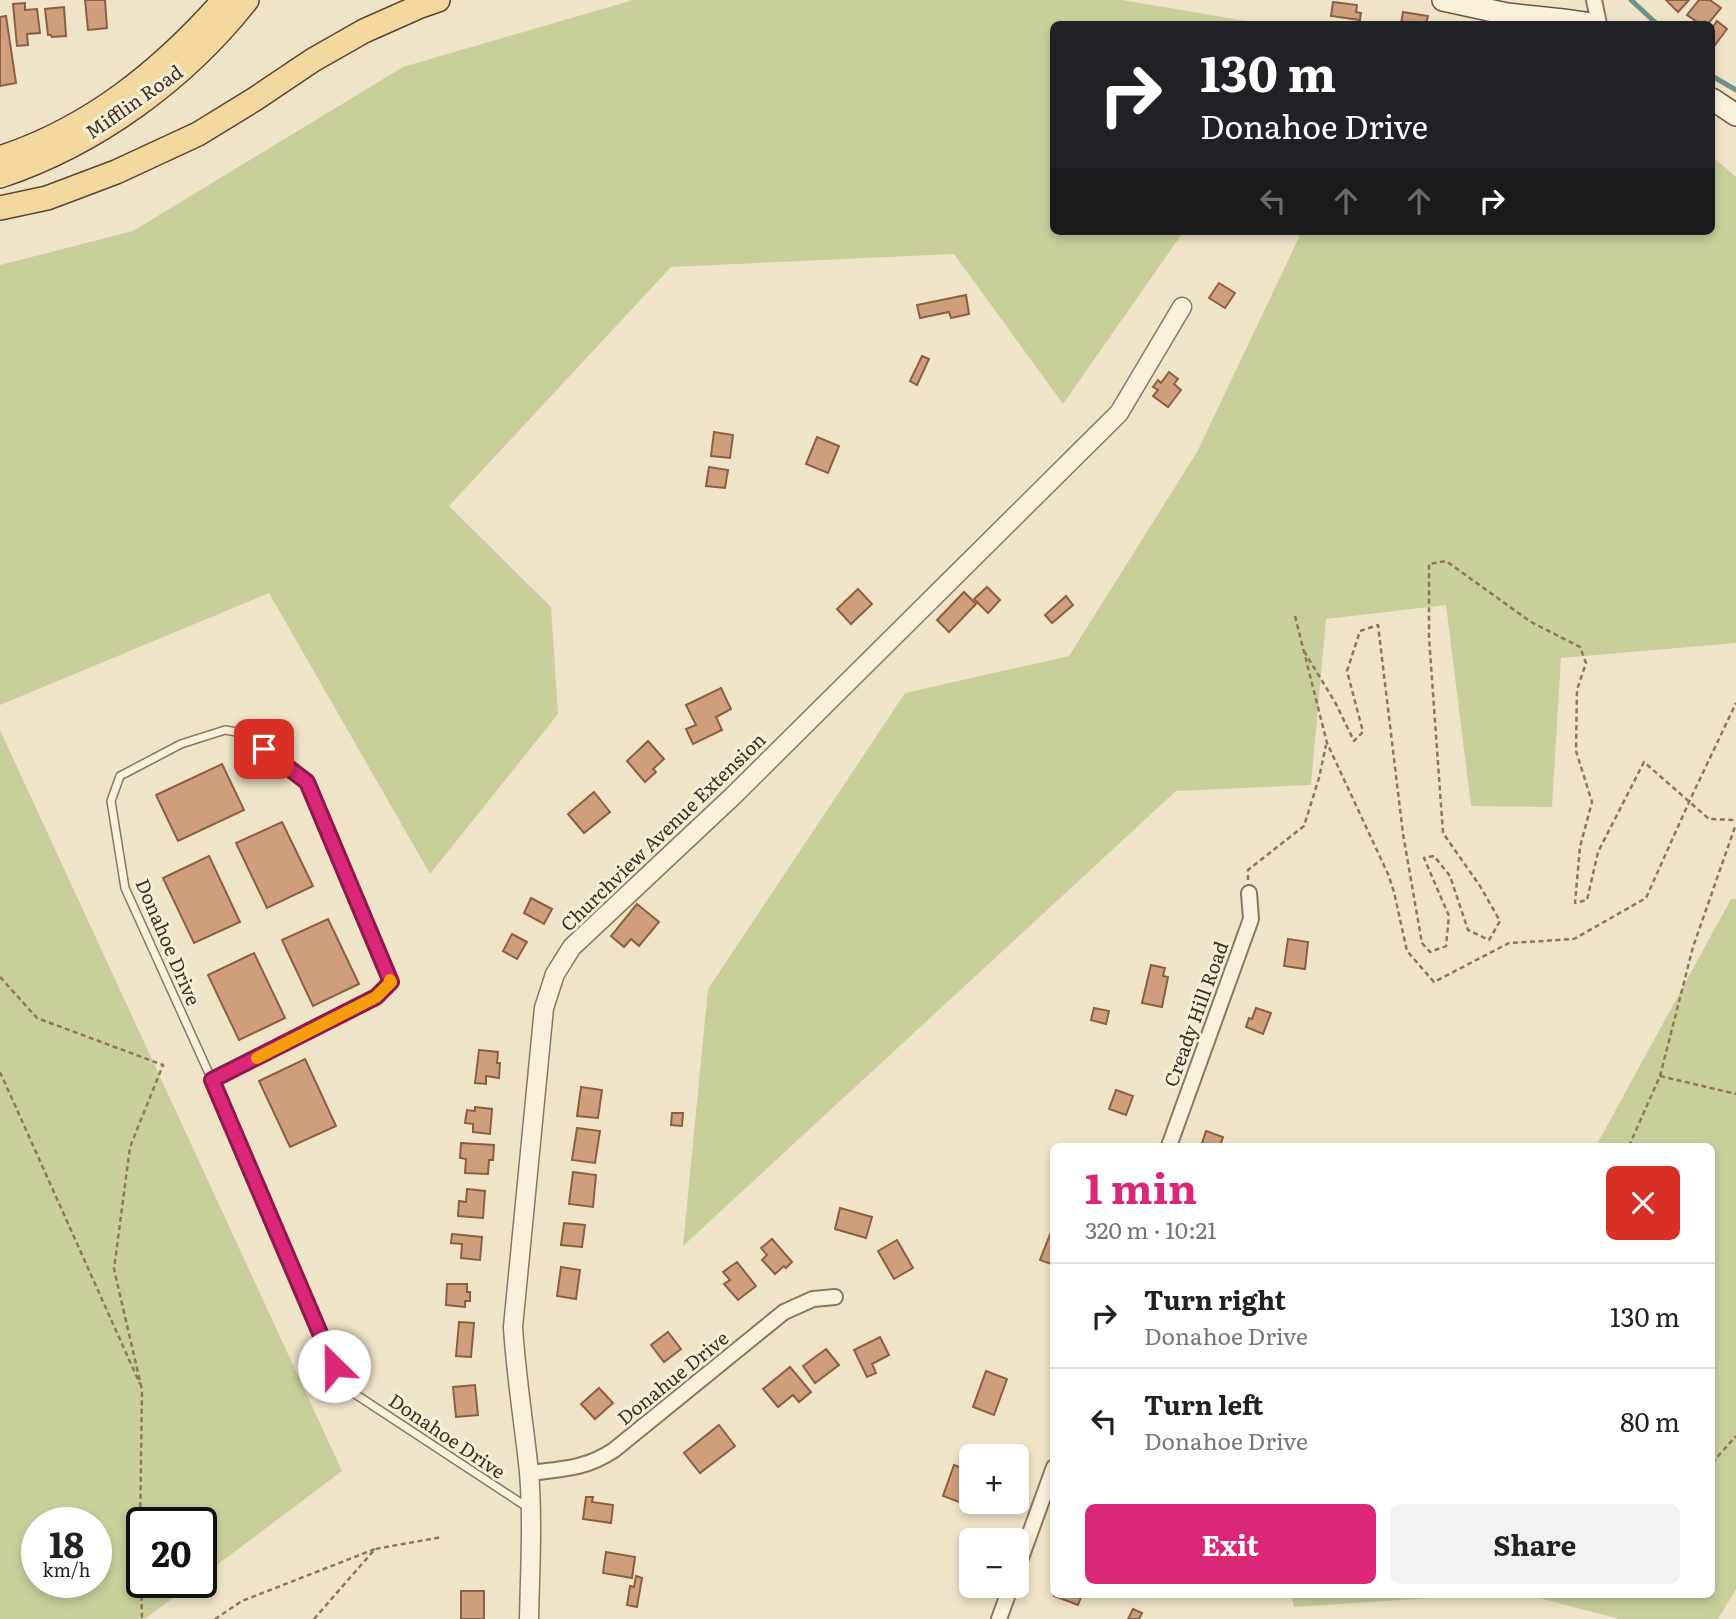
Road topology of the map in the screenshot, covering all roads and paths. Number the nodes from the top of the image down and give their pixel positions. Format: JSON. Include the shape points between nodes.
{"nodes":[{"id":1,"x":224,"y":0,"type":"edge"},
{"id":2,"x":247,"y":0,"type":"edge"},
{"id":3,"x":438,"y":0,"type":"edge"},
{"id":4,"x":1443,"y":0,"type":"edge"},
{"id":5,"x":1594,"y":0,"type":"edge"},
{"id":6,"x":1504,"y":19,"type":"edge"},
{"id":7,"x":1570,"y":21,"type":"edge"},
{"id":8,"x":1598,"y":21,"type":"edge"},
{"id":9,"x":1715,"y":101,"type":"edge"},
{"id":10,"x":1736,"y":115,"type":"edge"},
{"id":11,"x":0,"y":158,"type":"edge"},
{"id":12,"x":0,"y":176,"type":"edge"},
{"id":13,"x":0,"y":208,"type":"edge"},
{"id":14,"x":1182,"y":307,"type":"dead end"},
{"id":15,"x":1295,"y":615,"type":"dead end"},
{"id":16,"x":1304,"y":651,"type":"junction"},
{"id":17,"x":1736,"y":703,"type":"edge"},
{"id":18,"x":1326,"y":743,"type":"junction"},
{"id":19,"x":1689,"y":802,"type":"junction"},
{"id":20,"x":1736,"y":822,"type":"edge"},
{"id":21,"x":1249,"y":893,"type":"joint"},
{"id":22,"x":0,"y":977,"type":"edge"},
{"id":23,"x":0,"y":1072,"type":"edge"},
{"id":24,"x":1660,"y":1076,"type":"junction"},
{"id":25,"x":212,"y":1080,"type":"junction"},
{"id":26,"x":1736,"y":1094,"type":"edge"},
{"id":27,"x":1170,"y":1143,"type":"edge"},
{"id":28,"x":1630,"y":1143,"type":"edge"},
{"id":29,"x":835,"y":1297,"type":"dead end"},
{"id":30,"x":142,"y":1390,"type":"junction"},
{"id":31,"x":1736,"y":1436,"type":"edge"},
{"id":32,"x":1715,"y":1459,"type":"edge"},
{"id":33,"x":529,"y":1473,"type":"junction"},
{"id":34,"x":1050,"y":1478,"type":"edge"},
{"id":35,"x":530,"y":1510,"type":"junction"},
{"id":36,"x":1029,"y":1536,"type":"edge"},
{"id":37,"x":442,"y":1537,"type":"dead end"},
{"id":38,"x":375,"y":1549,"type":"junction"},
{"id":39,"x":1007,"y":1598,"type":"edge"},
{"id":40,"x":142,"y":1619,"type":"edge"},
{"id":41,"x":215,"y":1619,"type":"edge"},
{"id":42,"x":314,"y":1619,"type":"edge"},
{"id":43,"x":529,"y":1619,"type":"edge"},
{"id":44,"x":999,"y":1619,"type":"edge"}],
"edges":[{"from":1,"to":11,"type":"main road","name":"Mifflin Road","via":[[164,62],[99,112]]},
{"from":2,"to":12,"type":"main road","name":"Mifflin Road","via":[[190,62],[143,100],[53,155]]},
{"from":3,"to":13,"type":"main road","via":[[354,37],[186,139],[47,198]]},
{"from":4,"to":6,"type":"main road"},
{"from":5,"to":8,"type":"street"},
{"from":6,"to":7,"type":"main road"},
{"from":9,"to":10,"type":"main road"},
{"from":14,"to":33,"type":"street","name":"Churchview Avenue Extension","via":[[1119,414],[733,796],[572,947],[555,974],[544,1008],[513,1327]]},
{"from":15,"to":16,"type":"path"},
{"from":16,"to":18,"type":"path"},
{"from":16,"to":19,"type":"path","via":[[1354,741],[1363,733],[1348,671],[1360,631],[1378,625],[1403,834],[1422,943],[1430,952],[1446,946],[1449,916],[1424,858],[1434,856],[1450,876],[1468,930],[1489,940],[1500,920],[1443,833],[1429,637],[1429,564],[1447,561],[1531,622],[1580,647],[1586,663],[1577,690],[1576,751],[1592,802],[1580,847],[1575,903],[1587,900],[1598,852],[1644,762]]},
{"from":17,"to":19,"type":"path"},
{"from":18,"to":19,"type":"path","via":[[1388,874],[1407,951],[1434,982],[1509,943],[1574,939],[1646,898]]},
{"from":18,"to":21,"type":"path","via":[[1304,826],[1248,870]]},
{"from":19,"to":20,"type":"path","via":[[1709,819]]},
{"from":20,"to":24,"type":"path","via":[[1693,947]]},
{"from":21,"to":27,"type":"street","name":"Cready Hill Road","via":[[1251,919]]},
{"from":22,"to":30,"type":"path","via":[[37,1018],[163,1065],[131,1147],[114,1269]]},
{"from":23,"to":30,"type":"path"},
{"from":24,"to":26,"type":"path"},
{"from":24,"to":28,"type":"path"},
{"from":25,"to":25,"type":"lane","name":"Donahoe Drive","via":[[376,997],[391,982],[307,782],[243,733],[225,730],[181,744],[120,776],[111,802],[125,888]]},
{"from":25,"to":35,"type":"lane","name":"Donahoe Drive","via":[[334,1366],[355,1394]]},
{"from":29,"to":33,"type":"street","name":"Donahue Drive","via":[[813,1299],[784,1312],[598,1461]]},
{"from":30,"to":40,"type":"path"},
{"from":31,"to":32,"type":"path"},
{"from":33,"to":35,"type":"street","name":"Churchview Avenue Extension"},
{"from":34,"to":36,"type":"street"},
{"from":35,"to":43,"type":"street","name":"Churchview Avenue Extension"},
{"from":37,"to":38,"type":"path"},
{"from":38,"to":41,"type":"path","via":[[242,1601]]},
{"from":38,"to":42,"type":"path"},
{"from":39,"to":44,"type":"street"}]}
